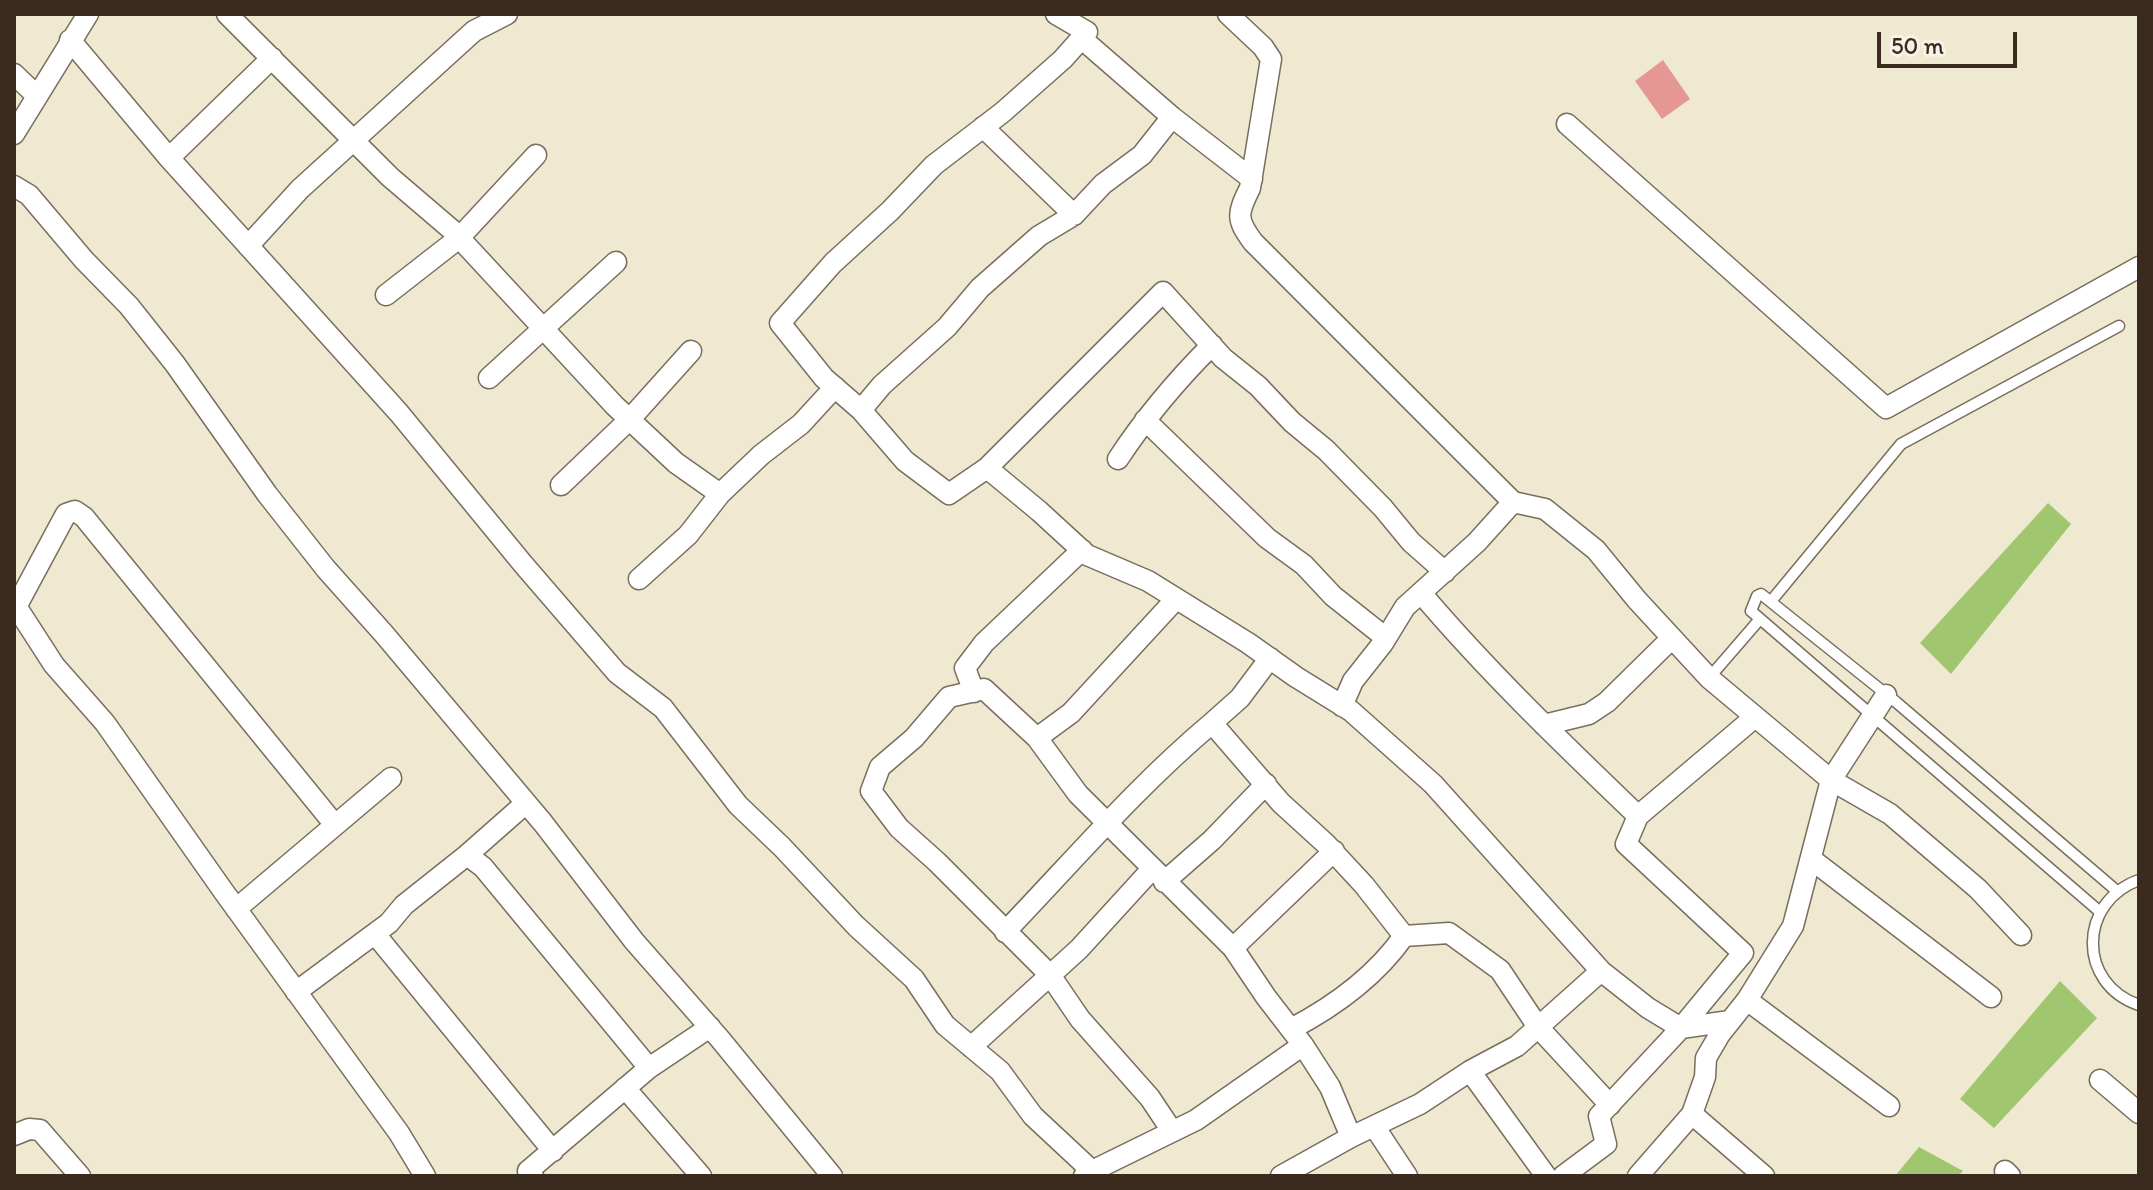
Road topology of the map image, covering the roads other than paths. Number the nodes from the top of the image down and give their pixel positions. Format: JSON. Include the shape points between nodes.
{"nodes":[{"id":1,"x":88,"y":14,"type":"edge"},
{"id":2,"x":227,"y":14,"type":"edge"},
{"id":3,"x":507,"y":14,"type":"edge"},
{"id":4,"x":1056,"y":14,"type":"edge"},
{"id":5,"x":1228,"y":14,"type":"edge"},
{"id":6,"x":1081,"y":38,"type":"junction"},
{"id":7,"x":70,"y":40,"type":"junction"},
{"id":8,"x":272,"y":58,"type":"junction"},
{"id":9,"x":14,"y":74,"type":"edge"},
{"id":10,"x":37,"y":96,"type":"junction"},
{"id":11,"x":1172,"y":117,"type":"junction"},
{"id":12,"x":1567,"y":124,"type":"dead end"},
{"id":13,"x":983,"y":127,"type":"junction"},
{"id":14,"x":14,"y":134,"type":"edge"},
{"id":15,"x":354,"y":141,"type":"junction"},
{"id":16,"x":536,"y":155,"type":"dead end"},
{"id":17,"x":169,"y":158,"type":"junction"},
{"id":18,"x":1252,"y":179,"type":"junction"},
{"id":19,"x":14,"y":186,"type":"edge"},
{"id":20,"x":1074,"y":215,"type":"junction"},
{"id":21,"x":459,"y":238,"type":"junction"},
{"id":22,"x":248,"y":246,"type":"junction"},
{"id":23,"x":616,"y":262,"type":"dead end"},
{"id":24,"x":2139,"y":267,"type":"edge"},
{"id":25,"x":386,"y":295,"type":"dead end"},
{"id":26,"x":2119,"y":326,"type":"dead end"},
{"id":27,"x":542,"y":330,"type":"junction"},
{"id":28,"x":1212,"y":345,"type":"junction"},
{"id":29,"x":691,"y":351,"type":"dead end"},
{"id":30,"x":489,"y":378,"type":"dead end"},
{"id":31,"x":835,"y":387,"type":"junction"},
{"id":32,"x":861,"y":410,"type":"junction"},
{"id":33,"x":630,"y":419,"type":"junction"},
{"id":34,"x":1145,"y":420,"type":"junction"},
{"id":35,"x":1118,"y":459,"type":"dead end"},
{"id":36,"x":987,"y":468,"type":"junction"},
{"id":37,"x":561,"y":485,"type":"dead end"},
{"id":38,"x":720,"y":494,"type":"junction"},
{"id":39,"x":1513,"y":502,"type":"junction"},
{"id":40,"x":1082,"y":550,"type":"junction"},
{"id":41,"x":1445,"y":572,"type":"junction"},
{"id":42,"x":639,"y":579,"type":"dead end"},
{"id":43,"x":1421,"y":593,"type":"junction"},
{"id":44,"x":1176,"y":599,"type":"junction"},
{"id":45,"x":1772,"y":600,"type":"junction"},
{"id":46,"x":15,"y":605,"type":"edge"},
{"id":47,"x":1760,"y":619,"type":"junction"},
{"id":48,"x":1386,"y":638,"type":"junction"},
{"id":49,"x":1672,"y":638,"type":"junction"},
{"id":50,"x":1270,"y":658,"type":"junction"},
{"id":51,"x":1709,"y":678,"type":"junction"},
{"id":52,"x":974,"y":692,"type":"junction"},
{"id":53,"x":1886,"y":695,"type":"junction"},
{"id":54,"x":1342,"y":706,"type":"junction"},
{"id":55,"x":1871,"y":715,"type":"junction"},
{"id":56,"x":1755,"y":717,"type":"junction"},
{"id":57,"x":1212,"y":723,"type":"junction"},
{"id":58,"x":1544,"y":725,"type":"junction"},
{"id":59,"x":1037,"y":738,"type":"junction"},
{"id":60,"x":391,"y":778,"type":"dead end"},
{"id":61,"x":1831,"y":780,"type":"junction"},
{"id":62,"x":1266,"y":784,"type":"junction"},
{"id":63,"x":526,"y":803,"type":"junction"},
{"id":64,"x":1638,"y":816,"type":"junction"},
{"id":65,"x":1108,"y":823,"type":"junction"},
{"id":66,"x":335,"y":825,"type":"junction"},
{"id":67,"x":1334,"y":851,"type":"junction"},
{"id":68,"x":467,"y":855,"type":"junction"},
{"id":69,"x":1811,"y":859,"type":"junction"},
{"id":70,"x":1158,"y":875,"type":"junction"},
{"id":71,"x":2139,"y":880,"type":"edge"},
{"id":72,"x":2118,"y":892,"type":"junction"},
{"id":73,"x":236,"y":909,"type":"junction"},
{"id":74,"x":2099,"y":911,"type":"junction"},
{"id":75,"x":1005,"y":932,"type":"junction"},
{"id":76,"x":375,"y":934,"type":"junction"},
{"id":77,"x":2021,"y":935,"type":"dead end"},
{"id":78,"x":1404,"y":936,"type":"junction"},
{"id":79,"x":1233,"y":948,"type":"junction"},
{"id":80,"x":1743,"y":953,"type":"junction"},
{"id":81,"x":1773,"y":958,"type":"junction"},
{"id":82,"x":1601,"y":971,"type":"junction"},
{"id":83,"x":1050,"y":975,"type":"junction"},
{"id":84,"x":296,"y":992,"type":"junction"},
{"id":85,"x":1991,"y":997,"type":"dead end"},
{"id":86,"x":1747,"y":1000,"type":"junction"},
{"id":87,"x":2139,"y":1005,"type":"edge"},
{"id":88,"x":1730,"y":1021,"type":"junction"},
{"id":89,"x":710,"y":1027,"type":"junction"},
{"id":90,"x":1538,"y":1027,"type":"junction"},
{"id":91,"x":1681,"y":1028,"type":"junction"},
{"id":92,"x":1297,"y":1037,"type":"junction"},
{"id":93,"x":971,"y":1047,"type":"junction"},
{"id":94,"x":649,"y":1068,"type":"junction"},
{"id":95,"x":1470,"y":1071,"type":"junction"},
{"id":96,"x":2100,"y":1080,"type":"dead end"},
{"id":97,"x":625,"y":1088,"type":"junction"},
{"id":98,"x":1610,"y":1105,"type":"junction"},
{"id":99,"x":1889,"y":1106,"type":"dead end"},
{"id":100,"x":2139,"y":1113,"type":"edge"},
{"id":101,"x":1692,"y":1114,"type":"junction"},
{"id":102,"x":1374,"y":1126,"type":"junction"},
{"id":103,"x":1172,"y":1131,"type":"junction"},
{"id":104,"x":14,"y":1135,"type":"edge"},
{"id":105,"x":1351,"y":1137,"type":"junction"},
{"id":106,"x":553,"y":1151,"type":"junction"},
{"id":107,"x":1088,"y":1173,"type":"edge"},
{"id":108,"x":527,"y":1174,"type":"edge"},
{"id":109,"x":80,"y":1176,"type":"edge"},
{"id":110,"x":425,"y":1176,"type":"edge"},
{"id":111,"x":701,"y":1176,"type":"edge"},
{"id":112,"x":832,"y":1176,"type":"edge"},
{"id":113,"x":1281,"y":1176,"type":"edge"},
{"id":114,"x":1407,"y":1176,"type":"edge"},
{"id":115,"x":1546,"y":1176,"type":"edge"},
{"id":116,"x":1563,"y":1176,"type":"edge"},
{"id":117,"x":1638,"y":1176,"type":"edge"},
{"id":118,"x":1764,"y":1176,"type":"edge"}],
"edges":[{"from":1,"to":7,"type":"street"},
{"from":2,"to":8,"type":"street"},
{"from":3,"to":15,"type":"street","via":[[474,31]]},
{"from":4,"to":6,"type":"street","via":[[1087,32]]},
{"from":5,"to":18,"type":"street","via":[[1271,59]]},
{"from":6,"to":11,"type":"street"},
{"from":6,"to":13,"type":"street"},
{"from":7,"to":10,"type":"street"},
{"from":7,"to":17,"type":"street"},
{"from":8,"to":15,"type":"street"},
{"from":8,"to":17,"type":"street"},
{"from":9,"to":10,"type":"street"},
{"from":10,"to":14,"type":"street"},
{"from":11,"to":18,"type":"street"},
{"from":11,"to":20,"type":"street","via":[[1142,155],[1103,184]]},
{"from":12,"to":24,"type":"street","via":[[1886,408]]},
{"from":13,"to":20,"type":"street"},
{"from":13,"to":31,"type":"street","via":[[934,165],[780,323]]},
{"from":15,"to":21,"type":"street"},
{"from":15,"to":22,"type":"street"},
{"from":16,"to":21,"type":"street"},
{"from":17,"to":22,"type":"street"},
{"from":18,"to":39,"type":"street","via":[[1241,207],[1241,226],[1253,242]]},
{"from":19,"to":63,"type":"street","via":[[29,195],[129,306],[326,569]]},
{"from":20,"to":32,"type":"street","via":[[1039,236],[980,288]]},
{"from":21,"to":25,"type":"street"},
{"from":21,"to":27,"type":"street"},
{"from":22,"to":93,"type":"street","via":[[409,424],[617,673],[663,708],[738,805],[914,979],[945,1025]]},
{"from":23,"to":27,"type":"street"},
{"from":26,"to":45,"type":"lane","via":[[1901,444]]},
{"from":27,"to":30,"type":"street"},
{"from":27,"to":33,"type":"street"},
{"from":28,"to":34,"type":"street"},
{"from":28,"to":36,"type":"street","via":[[1163,292]]},
{"from":28,"to":41,"type":"street","via":[[1326,450]]},
{"from":29,"to":33,"type":"street"},
{"from":31,"to":32,"type":"street"},
{"from":31,"to":38,"type":"street"},
{"from":32,"to":36,"type":"street","via":[[905,461],[949,494]]},
{"from":33,"to":37,"type":"street"},
{"from":33,"to":38,"type":"street","via":[[676,463]]},
{"from":34,"to":35,"type":"street"},
{"from":34,"to":48,"type":"street","via":[[1267,538]]},
{"from":36,"to":40,"type":"street"},
{"from":38,"to":42,"type":"street","via":[[688,535]]},
{"from":39,"to":41,"type":"street"},
{"from":39,"to":49,"type":"street","via":[[1545,509],[1596,550]]},
{"from":40,"to":44,"type":"street"},
{"from":40,"to":52,"type":"street","via":[[984,643],[965,668]]},
{"from":41,"to":43,"type":"street"},
{"from":43,"to":48,"type":"street","via":[[1405,607]]},
{"from":43,"to":58,"type":"street"},
{"from":44,"to":50,"type":"street"},
{"from":44,"to":59,"type":"street","via":[[1071,713]]},
{"from":45,"to":47,"type":"lane","via":[[1757,596],[1751,611]]},
{"from":45,"to":53,"type":"lane"},
{"from":46,"to":66,"type":"street","via":[[66,514],[75,511],[84,517]]},
{"from":46,"to":73,"type":"street"},
{"from":47,"to":51,"type":"lane"},
{"from":47,"to":55,"type":"lane"},
{"from":48,"to":54,"type":"street","via":[[1353,681]]},
{"from":49,"to":51,"type":"street"},
{"from":49,"to":58,"type":"street","via":[[1598,708]]},
{"from":50,"to":54,"type":"street"},
{"from":50,"to":57,"type":"street","via":[[1240,698]]},
{"from":51,"to":56,"type":"street"},
{"from":52,"to":59,"type":"street","via":[[984,689]]},
{"from":52,"to":75,"type":"street","via":[[949,697],[880,767],[871,791],[899,828]]},
{"from":53,"to":55,"type":"street"},
{"from":53,"to":72,"type":"lane"},
{"from":54,"to":82,"type":"street","via":[[1433,784]]},
{"from":55,"to":61,"type":"street"},
{"from":55,"to":74,"type":"lane"},
{"from":56,"to":61,"type":"street"},
{"from":56,"to":64,"type":"street"},
{"from":57,"to":62,"type":"street"},
{"from":57,"to":65,"type":"street"},
{"from":58,"to":64,"type":"street"},
{"from":59,"to":65,"type":"street","via":[[1078,794]]},
{"from":60,"to":66,"type":"street"},
{"from":61,"to":69,"type":"street"},
{"from":61,"to":77,"type":"street","via":[[1890,814],[1978,889]]},
{"from":62,"to":67,"type":"street"},
{"from":62,"to":70,"type":"street","via":[[1212,840]]},
{"from":63,"to":68,"type":"street"},
{"from":63,"to":89,"type":"street","via":[[634,941]]},
{"from":64,"to":80,"type":"street","via":[[1626,844]]},
{"from":65,"to":70,"type":"street"},
{"from":65,"to":75,"type":"street"},
{"from":66,"to":73,"type":"street"},
{"from":67,"to":78,"type":"street"},
{"from":67,"to":79,"type":"street"},
{"from":68,"to":76,"type":"street"},
{"from":68,"to":94,"type":"street","via":[[483,867]]},
{"from":69,"to":81,"type":"street","via":[[1793,926]]},
{"from":69,"to":85,"type":"street"},
{"from":70,"to":79,"type":"street"},
{"from":70,"to":83,"type":"street"},
{"from":71,"to":72,"type":"lane"},
{"from":72,"to":74,"type":"lane"},
{"from":73,"to":84,"type":"street"},
{"from":74,"to":87,"type":"lane","via":[[2092,951],[2102,979],[2123,999]]},
{"from":75,"to":83,"type":"street"},
{"from":76,"to":84,"type":"street"},
{"from":76,"to":106,"type":"street"},
{"from":78,"to":90,"type":"street","via":[[1449,933],[1500,970]]},
{"from":78,"to":92,"type":"street","via":[[1389,958]]},
{"from":79,"to":92,"type":"street"},
{"from":80,"to":81,"type":"street"},
{"from":80,"to":91,"type":"street"},
{"from":81,"to":86,"type":"street"},
{"from":82,"to":90,"type":"street"},
{"from":82,"to":91,"type":"street"},
{"from":83,"to":93,"type":"street"},
{"from":83,"to":103,"type":"street"},
{"from":84,"to":110,"type":"street"},
{"from":86,"to":88,"type":"street"},
{"from":86,"to":99,"type":"street"},
{"from":88,"to":91,"type":"street"},
{"from":88,"to":101,"type":"street","via":[[1706,1058]]},
{"from":89,"to":94,"type":"street"},
{"from":89,"to":112,"type":"street"},
{"from":90,"to":95,"type":"street","via":[[1517,1046]]},
{"from":90,"to":98,"type":"street"},
{"from":91,"to":98,"type":"street"},
{"from":92,"to":103,"type":"street","via":[[1196,1120]]},
{"from":92,"to":105,"type":"street","via":[[1330,1087]]},
{"from":93,"to":107,"type":"street","via":[[1000,1071],[1033,1116]]},
{"from":94,"to":97,"type":"street"},
{"from":95,"to":102,"type":"street"},
{"from":95,"to":115,"type":"street"},
{"from":96,"to":100,"type":"street"},
{"from":97,"to":106,"type":"street"},
{"from":97,"to":111,"type":"street"},
{"from":98,"to":116,"type":"street","via":[[1599,1116],[1606,1144]]},
{"from":101,"to":117,"type":"street"},
{"from":101,"to":118,"type":"street"},
{"from":102,"to":105,"type":"street"},
{"from":102,"to":114,"type":"street"},
{"from":103,"to":107,"type":"street"},
{"from":104,"to":109,"type":"street","via":[[40,1130]]},
{"from":105,"to":113,"type":"street"},
{"from":106,"to":108,"type":"street"}]}
